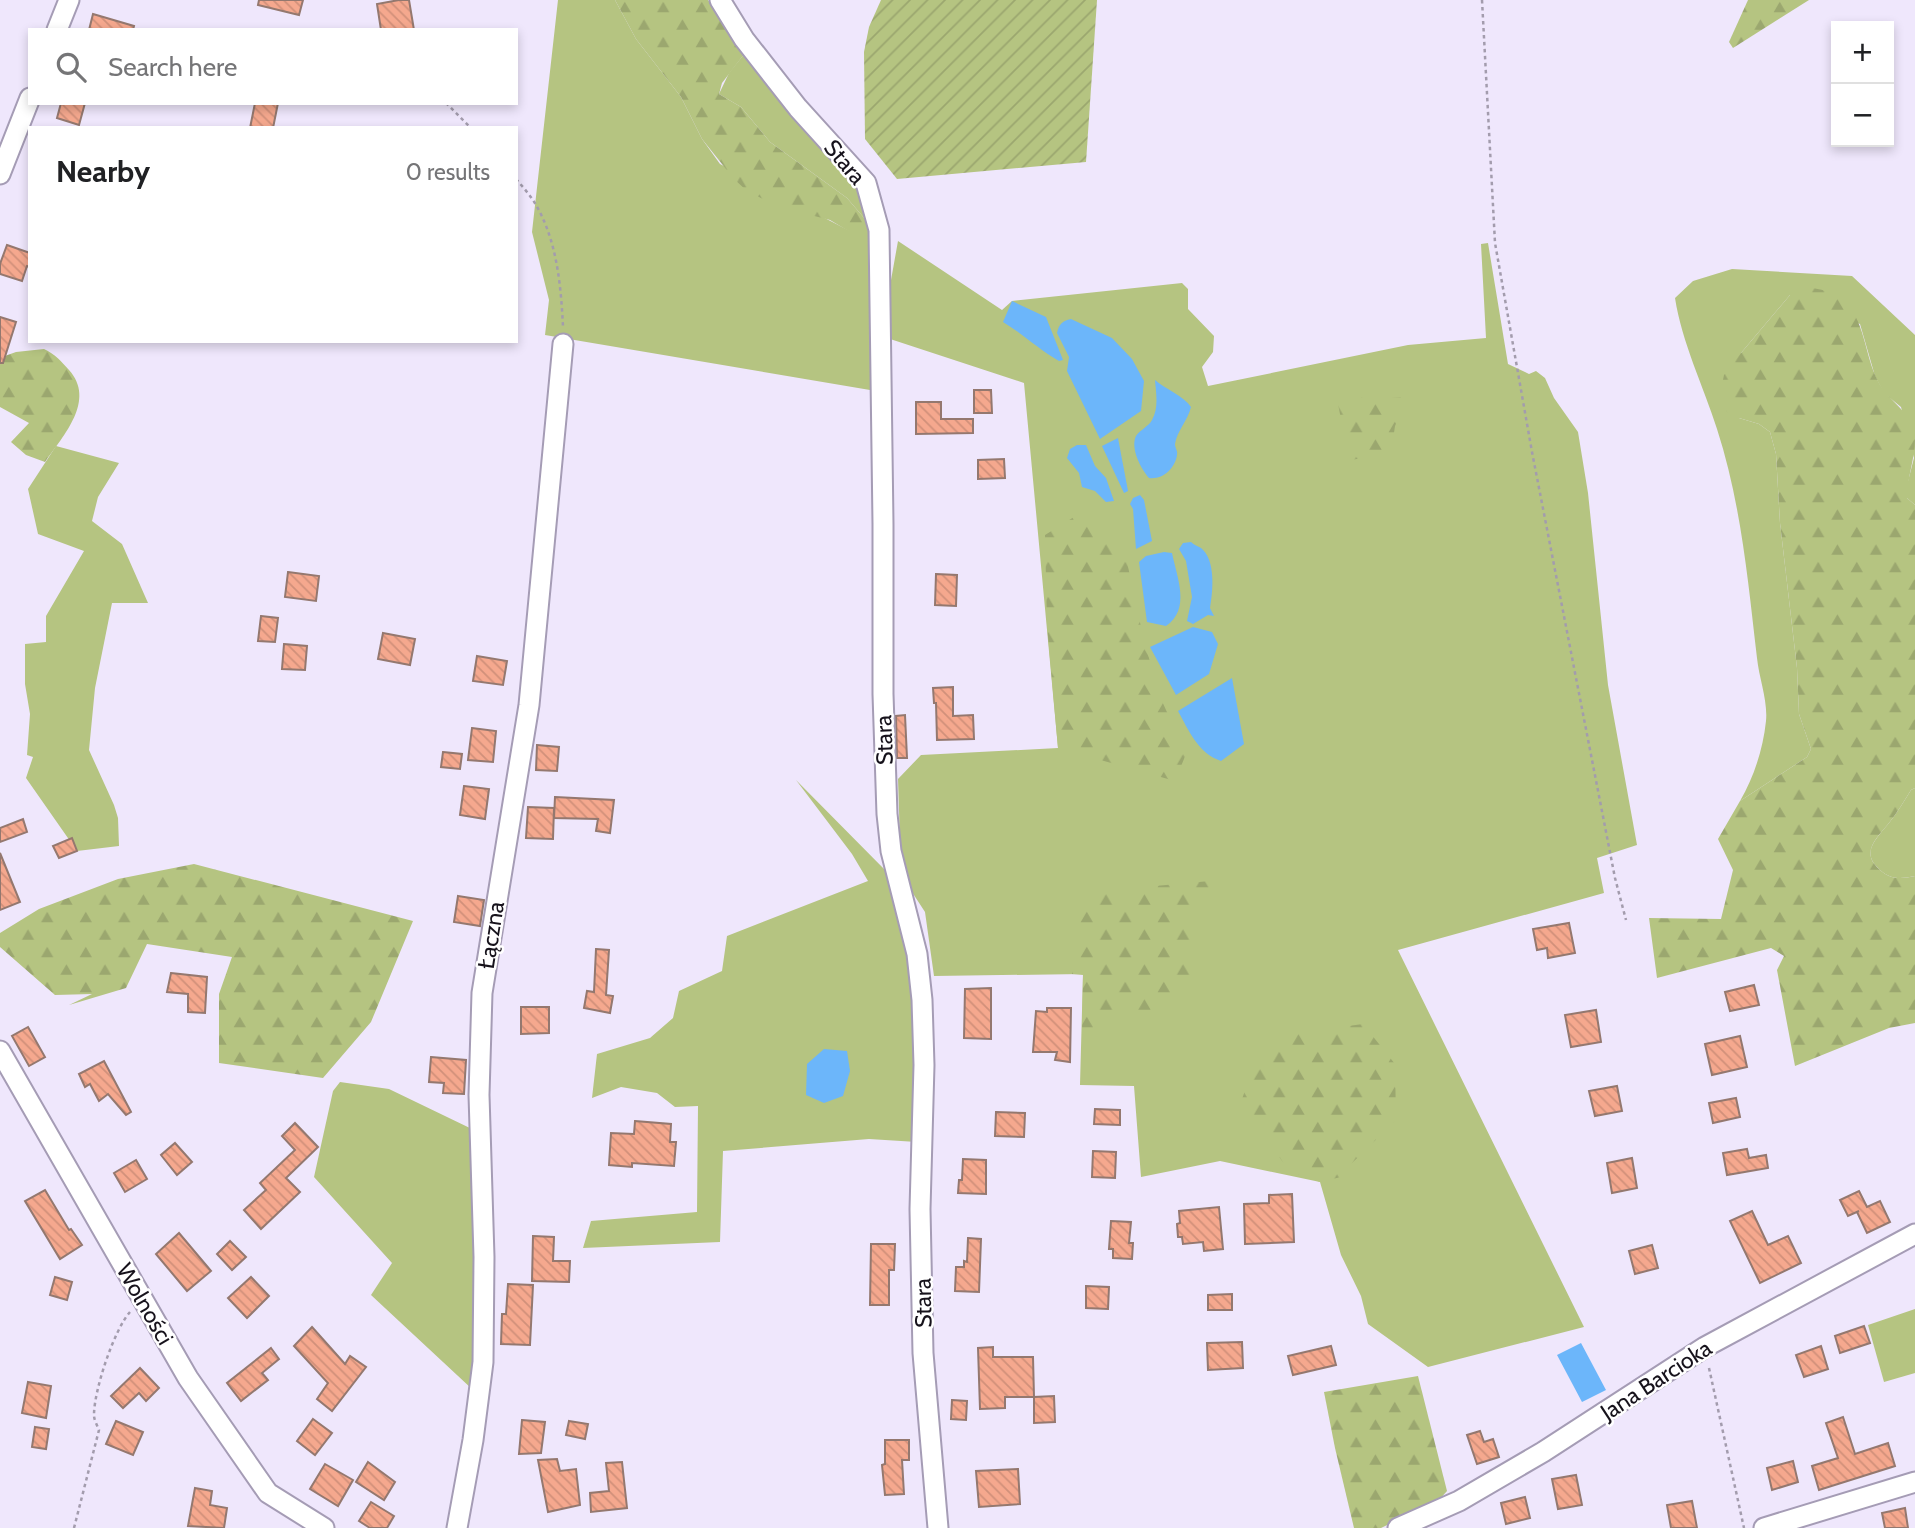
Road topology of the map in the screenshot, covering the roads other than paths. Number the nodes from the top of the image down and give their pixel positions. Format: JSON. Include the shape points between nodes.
{"nodes":[{"id":1,"x":69,"y":0,"type":"edge"},
{"id":2,"x":720,"y":0,"type":"edge"},
{"id":3,"x":58,"y":28,"type":"edge"},
{"id":4,"x":28,"y":103,"type":"edge"},
{"id":5,"x":0,"y":173,"type":"edge"},
{"id":6,"x":563,"y":344,"type":"road end"},
{"id":7,"x":0,"y":1051,"type":"edge"},
{"id":8,"x":1915,"y":1234,"type":"edge"},
{"id":9,"x":1915,"y":1482,"type":"edge"},
{"id":10,"x":324,"y":1528,"type":"edge"},
{"id":11,"x":457,"y":1528,"type":"edge"},
{"id":12,"x":938,"y":1528,"type":"edge"},
{"id":13,"x":1398,"y":1528,"type":"edge"},
{"id":14,"x":1764,"y":1528,"type":"edge"}],
"edges":[{"from":1,"to":3,"type":"street"},
{"from":2,"to":12,"type":"street","name":"Stara","via":[[798,108],[866,183],[879,238],[887,814],[891,851],[917,954],[922,1000],[923,1353]]},
{"from":4,"to":5,"type":"street"},
{"from":6,"to":11,"type":"street","name":"Łączna","via":[[529,705],[482,993],[483,1362]]},
{"from":7,"to":10,"type":"street","name":"Wolności","via":[[188,1378],[268,1493]]},
{"from":8,"to":13,"type":"street","name":"Jana Barcioka","via":[[1705,1347],[1459,1501]]},
{"from":9,"to":14,"type":"street"}]}
